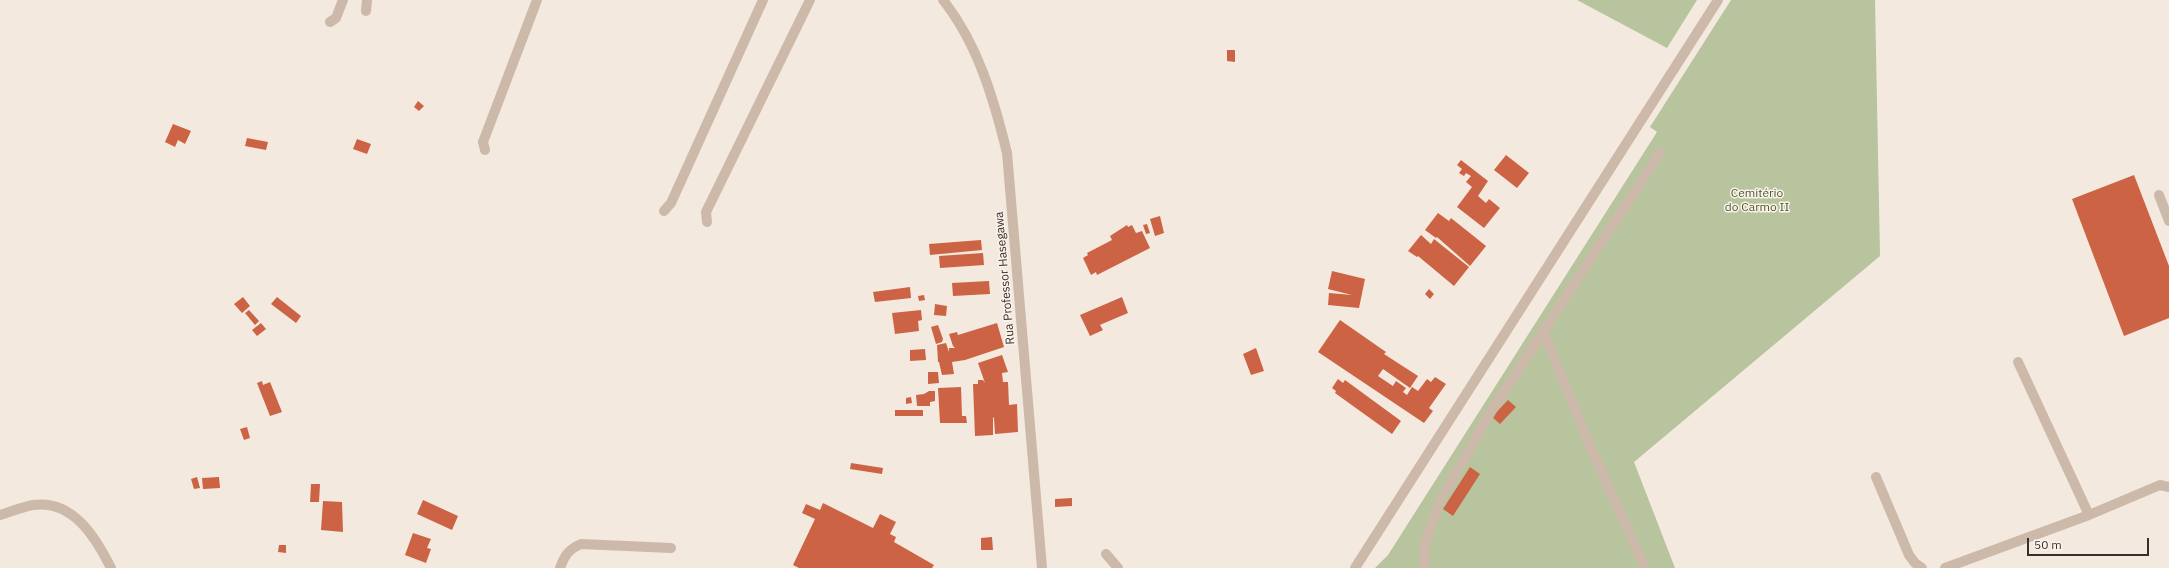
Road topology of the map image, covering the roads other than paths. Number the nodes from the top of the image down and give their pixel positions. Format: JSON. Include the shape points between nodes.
{"nodes":[{"id":1,"x":343,"y":0,"type":"edge"},
{"id":2,"x":367,"y":0,"type":"edge"},
{"id":3,"x":537,"y":0,"type":"edge"},
{"id":4,"x":763,"y":0,"type":"edge"},
{"id":5,"x":810,"y":0,"type":"edge"},
{"id":6,"x":943,"y":0,"type":"edge"},
{"id":7,"x":1718,"y":0,"type":"edge"},
{"id":8,"x":366,"y":11,"type":"dead end"},
{"id":9,"x":330,"y":22,"type":"dead end"},
{"id":10,"x":485,"y":150,"type":"dead end"},
{"id":11,"x":1660,"y":153,"type":"dead end"},
{"id":12,"x":2159,"y":195,"type":"dead end"},
{"id":13,"x":664,"y":211,"type":"dead end"},
{"id":14,"x":707,"y":222,"type":"dead end"},
{"id":15,"x":2169,"y":222,"type":"edge"},
{"id":16,"x":1543,"y":331,"type":"junction"},
{"id":17,"x":2018,"y":362,"type":"dead end"},
{"id":18,"x":1876,"y":477,"type":"dead end"},
{"id":19,"x":2169,"y":487,"type":"edge"},
{"id":20,"x":0,"y":515,"type":"edge"},
{"id":21,"x":2089,"y":515,"type":"junction"},
{"id":22,"x":671,"y":548,"type":"dead end"},
{"id":23,"x":1106,"y":554,"type":"dead end"},
{"id":24,"x":111,"y":568,"type":"edge"},
{"id":25,"x":560,"y":568,"type":"edge"},
{"id":26,"x":1042,"y":568,"type":"edge"},
{"id":27,"x":1118,"y":568,"type":"edge"},
{"id":28,"x":1355,"y":568,"type":"edge"},
{"id":29,"x":1424,"y":568,"type":"edge"},
{"id":30,"x":1645,"y":568,"type":"edge"},
{"id":31,"x":1922,"y":568,"type":"edge"},
{"id":32,"x":1945,"y":568,"type":"edge"}],
"edges":[{"from":1,"to":9,"type":"street","via":[[336,18]]},
{"from":2,"to":8,"type":"street"},
{"from":3,"to":10,"type":"street","via":[[483,142]]},
{"from":4,"to":13,"type":"street","via":[[671,203]]},
{"from":5,"to":14,"type":"street","via":[[706,212]]},
{"from":6,"to":26,"type":"street","name":"Rua Professor Hasegawa","via":[[967,38],[994,99],[1007,153]]},
{"from":7,"to":28,"type":"street"},
{"from":11,"to":16,"type":"street"},
{"from":12,"to":15,"type":"street"},
{"from":16,"to":29,"type":"street","via":[[1492,410],[1438,506],[1425,544]]},
{"from":16,"to":30,"type":"street","via":[[1590,446]]},
{"from":17,"to":21,"type":"street"},
{"from":18,"to":31,"type":"street","via":[[1910,555]]},
{"from":19,"to":21,"type":"street","via":[[2160,485]]},
{"from":20,"to":24,"type":"street","via":[[33,505],[61,509],[78,518],[91,532]]},
{"from":21,"to":32,"type":"street"},
{"from":22,"to":25,"type":"street","via":[[581,544],[571,549],[563,558]]},
{"from":23,"to":27,"type":"street"}]}
